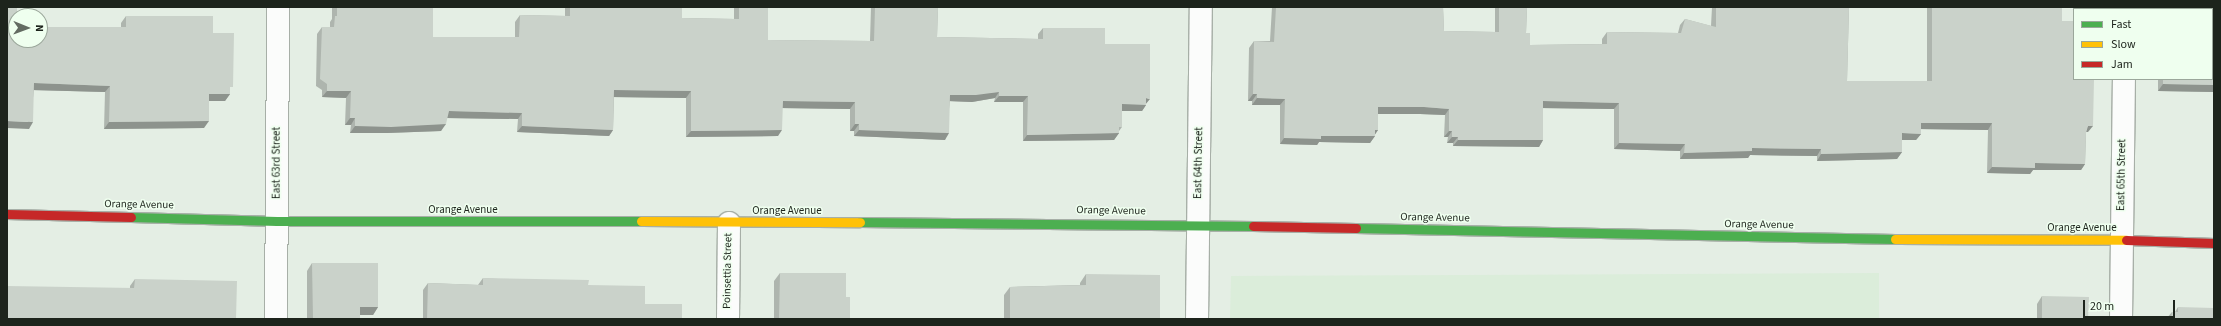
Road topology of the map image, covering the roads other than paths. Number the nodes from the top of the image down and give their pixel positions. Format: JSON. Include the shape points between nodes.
{"nodes":[{"id":1,"x":278,"y":7,"type":"edge"},
{"id":2,"x":1201,"y":7,"type":"edge"},
{"id":3,"x":2124,"y":80,"type":"edge"},
{"id":4,"x":7,"y":214,"type":"edge"},
{"id":5,"x":277,"y":221,"type":"junction"},
{"id":6,"x":729,"y":223,"type":"junction"},
{"id":7,"x":1198,"y":225,"type":"junction"},
{"id":8,"x":2121,"y":240,"type":"junction"},
{"id":9,"x":2214,"y":243,"type":"edge"},
{"id":10,"x":276,"y":319,"type":"edge"},
{"id":11,"x":728,"y":319,"type":"edge"},
{"id":12,"x":1197,"y":319,"type":"edge"},
{"id":13,"x":2121,"y":319,"type":"edge"}],
"edges":[{"from":1,"to":5,"type":"street","name":"East 63rd Street"},
{"from":2,"to":7,"type":"street","name":"East 64th Street"},
{"from":3,"to":8,"type":"street","name":"East 65th Street"},
{"from":4,"to":5,"type":"street","name":"Orange Avenue"},
{"from":5,"to":6,"type":"street","name":"Orange Avenue"},
{"from":5,"to":10,"type":"street","name":"East 63rd Street"},
{"from":6,"to":7,"type":"street","name":"Orange Avenue","via":[[1046,222]]},
{"from":6,"to":11,"type":"street","name":"Poinsettia Street"},
{"from":7,"to":8,"type":"street","name":"Orange Avenue","via":[[1975,241]]},
{"from":7,"to":12,"type":"street","name":"East 64th Street"},
{"from":8,"to":9,"type":"street","name":"Orange Avenue"},
{"from":8,"to":13,"type":"street","name":"East 65th Street"}]}
